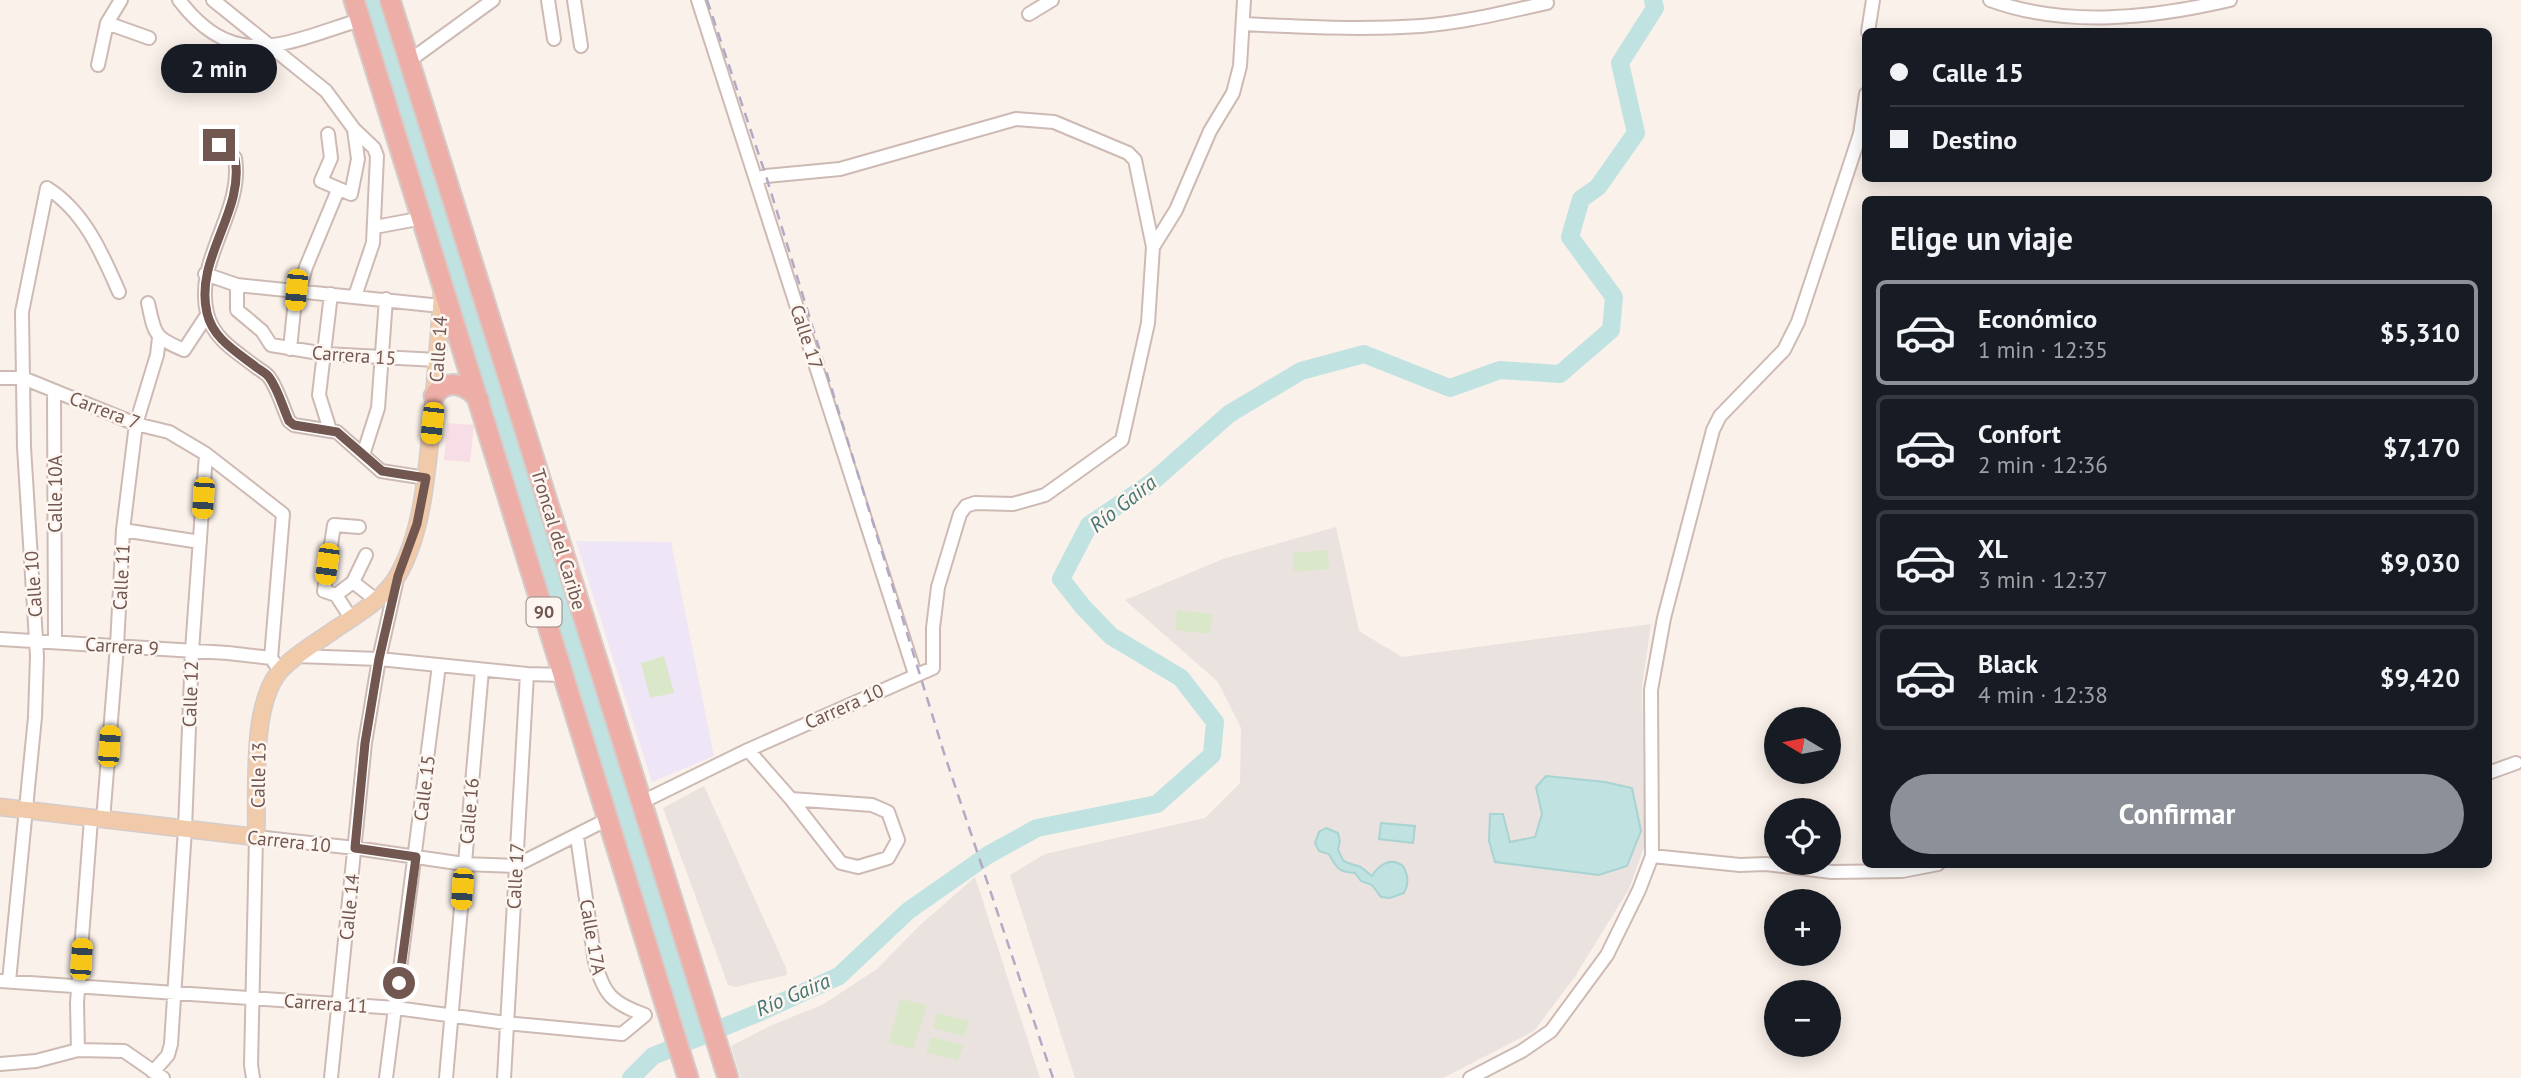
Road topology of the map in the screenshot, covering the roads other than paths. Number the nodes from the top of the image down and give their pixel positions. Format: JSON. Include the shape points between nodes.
{"nodes":[{"id":1,"x":121,"y":0,"type":"edge"},
{"id":2,"x":179,"y":0,"type":"edge"},
{"id":3,"x":214,"y":0,"type":"edge"},
{"id":4,"x":354,"y":0,"type":"edge"},
{"id":5,"x":390,"y":0,"type":"edge"},
{"id":6,"x":493,"y":0,"type":"edge"},
{"id":7,"x":548,"y":0,"type":"edge"},
{"id":8,"x":574,"y":0,"type":"edge"},
{"id":9,"x":698,"y":0,"type":"edge"},
{"id":10,"x":1052,"y":0,"type":"edge"},
{"id":11,"x":1244,"y":0,"type":"edge"},
{"id":12,"x":1873,"y":0,"type":"edge"},
{"id":13,"x":1990,"y":0,"type":"edge"},
{"id":14,"x":2230,"y":0,"type":"edge"},
{"id":15,"x":1547,"y":3,"type":"dead end"},
{"id":16,"x":1028,"y":14,"type":"dead end"},
{"id":17,"x":360,"y":20,"type":"junction"},
{"id":18,"x":107,"y":23,"type":"junction"},
{"id":19,"x":1244,"y":24,"type":"junction"},
{"id":20,"x":1869,"y":28,"type":"edge"},
{"id":21,"x":149,"y":38,"type":"dead end"},
{"id":22,"x":554,"y":39,"type":"dead end"},
{"id":23,"x":271,"y":47,"type":"junction"},
{"id":24,"x":581,"y":47,"type":"dead end"},
{"id":25,"x":409,"y":61,"type":"junction"},
{"id":26,"x":99,"y":65,"type":"dead end"},
{"id":27,"x":1862,"y":121,"type":"edge"},
{"id":28,"x":354,"y":129,"type":"junction"},
{"id":29,"x":328,"y":134,"type":"dead end"},
{"id":30,"x":219,"y":145,"type":"dead end"},
{"id":31,"x":757,"y":179,"type":"junction"},
{"id":32,"x":338,"y":190,"type":"junction"},
{"id":33,"x":423,"y":218,"type":"junction"},
{"id":34,"x":375,"y":228,"type":"junction"},
{"id":35,"x":1153,"y":247,"type":"junction"},
{"id":36,"x":205,"y":274,"type":"junction"},
{"id":37,"x":442,"y":282,"type":"junction"},
{"id":38,"x":237,"y":285,"type":"junction"},
{"id":39,"x":298,"y":291,"type":"junction"},
{"id":40,"x":119,"y":292,"type":"dead end"},
{"id":41,"x":331,"y":294,"type":"junction"},
{"id":42,"x":355,"y":296,"type":"junction"},
{"id":43,"x":386,"y":299,"type":"junction"},
{"id":44,"x":148,"y":303,"type":"dead end"},
{"id":45,"x":441,"y":306,"type":"junction"},
{"id":46,"x":207,"y":315,"type":"junction"},
{"id":47,"x":159,"y":338,"type":"junction"},
{"id":48,"x":290,"y":349,"type":"junction"},
{"id":49,"x":325,"y":354,"type":"junction"},
{"id":50,"x":383,"y":357,"type":"junction"},
{"id":51,"x":437,"y":360,"type":"junction"},
{"id":52,"x":0,"y":378,"type":"edge"},
{"id":53,"x":23,"y":379,"type":"junction"},
{"id":54,"x":54,"y":391,"type":"junction"},
{"id":55,"x":434,"y":396,"type":"junction"},
{"id":56,"x":479,"y":400,"type":"junction"},
{"id":57,"x":136,"y":424,"type":"junction"},
{"id":58,"x":330,"y":430,"type":"junction"},
{"id":59,"x":206,"y":454,"type":"junction"},
{"id":60,"x":363,"y":455,"type":"junction"},
{"id":61,"x":426,"y":478,"type":"junction"},
{"id":62,"x":359,"y":527,"type":"dead end"},
{"id":63,"x":123,"y":530,"type":"junction"},
{"id":64,"x":200,"y":542,"type":"junction"},
{"id":65,"x":366,"y":555,"type":"dead end"},
{"id":66,"x":398,"y":576,"type":"junction"},
{"id":67,"x":353,"y":582,"type":"junction"},
{"id":68,"x":330,"y":593,"type":"junction"},
{"id":69,"x":376,"y":600,"type":"junction"},
{"id":70,"x":351,"y":618,"type":"junction"},
{"id":71,"x":0,"y":639,"type":"edge"},
{"id":72,"x":37,"y":640,"type":"junction"},
{"id":73,"x":55,"y":640,"type":"junction"},
{"id":74,"x":117,"y":646,"type":"junction"},
{"id":75,"x":192,"y":651,"type":"junction"},
{"id":76,"x":298,"y":656,"type":"junction"},
{"id":77,"x":379,"y":659,"type":"junction"},
{"id":78,"x":276,"y":664,"type":"junction"},
{"id":79,"x":439,"y":665,"type":"junction"},
{"id":80,"x":482,"y":670,"type":"junction"},
{"id":81,"x":527,"y":674,"type":"junction"},
{"id":82,"x":915,"y":674,"type":"junction"},
{"id":83,"x":564,"y":675,"type":"junction"},
{"id":84,"x":748,"y":750,"type":"junction"},
{"id":85,"x":2516,"y":763,"type":"dead end"},
{"id":86,"x":2492,"y":772,"type":"edge"},
{"id":87,"x":791,"y":799,"type":"junction"},
{"id":88,"x":642,"y":802,"type":"junction"},
{"id":89,"x":0,"y":807,"type":"edge"},
{"id":90,"x":26,"y":810,"type":"junction"},
{"id":91,"x":608,"y":819,"type":"junction"},
{"id":92,"x":97,"y":820,"type":"junction"},
{"id":93,"x":186,"y":829,"type":"junction"},
{"id":94,"x":577,"y":836,"type":"junction"},
{"id":95,"x":256,"y":837,"type":"junction"},
{"id":96,"x":355,"y":848,"type":"junction"},
{"id":97,"x":1652,"y":856,"type":"junction"},
{"id":98,"x":416,"y":857,"type":"junction"},
{"id":99,"x":464,"y":864,"type":"junction"},
{"id":100,"x":515,"y":866,"type":"junction"},
{"id":101,"x":1917,"y":868,"type":"edge"},
{"id":102,"x":4,"y":981,"type":"edge"},
{"id":103,"x":79,"y":985,"type":"junction"},
{"id":104,"x":174,"y":992,"type":"junction"},
{"id":105,"x":252,"y":999,"type":"junction"},
{"id":106,"x":339,"y":1003,"type":"junction"},
{"id":107,"x":396,"y":1008,"type":"junction"},
{"id":108,"x":645,"y":1015,"type":"joint"},
{"id":109,"x":453,"y":1016,"type":"junction"},
{"id":110,"x":506,"y":1023,"type":"junction"},
{"id":111,"x":78,"y":1050,"type":"junction"},
{"id":112,"x":0,"y":1064,"type":"edge"},
{"id":113,"x":726,"y":1071,"type":"edge"},
{"id":114,"x":158,"y":1075,"type":"edge"},
{"id":115,"x":688,"y":1076,"type":"edge"},
{"id":116,"x":253,"y":1078,"type":"edge"},
{"id":117,"x":331,"y":1078,"type":"edge"},
{"id":118,"x":386,"y":1078,"type":"edge"},
{"id":119,"x":446,"y":1078,"type":"edge"},
{"id":120,"x":504,"y":1078,"type":"edge"},
{"id":121,"x":1470,"y":1078,"type":"edge"}],
"edges":[{"from":1,"to":18,"type":"street"},
{"from":2,"to":23,"type":"street","via":[[207,30],[246,47]]},
{"from":3,"to":23,"type":"street"},
{"from":4,"to":17,"type":"highway","name":"Troncal del Caribe","number":"90"},
{"from":5,"to":25,"type":"highway","name":"Troncal del Caribe","number":"90"},
{"from":6,"to":25,"type":"street"},
{"from":7,"to":22,"type":"street"},
{"from":8,"to":24,"type":"street"},
{"from":9,"to":31,"type":"street","name":"Calle 17"},
{"from":10,"to":16,"type":"street"},
{"from":11,"to":19,"type":"street"},
{"from":12,"to":20,"type":"street"},
{"from":13,"to":14,"type":"street","via":[[2017,10],[2111,18]]},
{"from":15,"to":19,"type":"street","via":[[1421,26]]},
{"from":17,"to":23,"type":"street"},
{"from":17,"to":33,"type":"highway","name":"Troncal del Caribe","number":"90"},
{"from":18,"to":21,"type":"street"},
{"from":18,"to":26,"type":"street"},
{"from":19,"to":35,"type":"street","via":[[1233,93]]},
{"from":23,"to":28,"type":"street","via":[[326,91]]},
{"from":25,"to":88,"type":"highway","name":"Troncal del Caribe","number":"90"},
{"from":27,"to":97,"type":"street","via":[[1798,322],[1784,351],[1720,416],[1713,430],[1664,618],[1651,690]]},
{"from":28,"to":32,"type":"street","via":[[358,159],[351,194]]},
{"from":28,"to":34,"type":"street","via":[[377,156]]},
{"from":29,"to":32,"type":"street","via":[[331,158],[321,181]]},
{"from":30,"to":36,"type":"street","via":[[235,158],[237,177]]},
{"from":31,"to":35,"type":"street","via":[[840,169],[1016,119],[1054,122],[1135,160]]},
{"from":31,"to":82,"type":"street","name":"Calle 17"},
{"from":32,"to":39,"type":"street"},
{"from":33,"to":34,"type":"street"},
{"from":33,"to":37,"type":"highway","name":"Troncal del Caribe","number":"90"},
{"from":34,"to":42,"type":"street"},
{"from":35,"to":82,"type":"street","name":"Carrera 10","via":[[1148,323],[1122,440],[1045,495],[1013,504],[966,506],[937,587],[933,668]]},
{"from":36,"to":38,"type":"street"},
{"from":36,"to":46,"type":"street"},
{"from":37,"to":45,"type":"main road","name":"Calle 14"},
{"from":37,"to":56,"type":"highway","name":"Troncal del Caribe","number":"90"},
{"from":38,"to":39,"type":"street"},
{"from":38,"to":48,"type":"street","name":"Carrera 15","via":[[237,310],[271,345]]},
{"from":39,"to":41,"type":"street"},
{"from":39,"to":48,"type":"street"},
{"from":40,"to":53,"type":"street","name":"Calle 10","via":[[71,206],[47,188],[22,312]]},
{"from":41,"to":42,"type":"street"},
{"from":41,"to":49,"type":"street"},
{"from":42,"to":43,"type":"street"},
{"from":43,"to":45,"type":"street"},
{"from":43,"to":50,"type":"street"},
{"from":44,"to":47,"type":"street"},
{"from":45,"to":51,"type":"main road","name":"Calle 14"},
{"from":46,"to":47,"type":"street","via":[[184,350]]},
{"from":46,"to":58,"type":"street","via":[[215,333],[268,376],[289,421]]},
{"from":47,"to":57,"type":"street","name":"Calle 11"},
{"from":48,"to":49,"type":"street","name":"Carrera 15"},
{"from":49,"to":50,"type":"street","name":"Carrera 15"},
{"from":49,"to":58,"type":"street","via":[[318,395]]},
{"from":50,"to":51,"type":"street","name":"Carrera 15"},
{"from":50,"to":60,"type":"street","via":[[378,408]]},
{"from":51,"to":55,"type":"main road","name":"Calle 14"},
{"from":52,"to":53,"type":"street","name":"Carrera 7"},
{"from":53,"to":54,"type":"street","name":"Carrera 7"},
{"from":53,"to":72,"type":"street","name":"Calle 10"},
{"from":54,"to":57,"type":"street","name":"Carrera 7"},
{"from":54,"to":73,"type":"street","name":"Calle 10A"},
{"from":55,"to":56,"type":"highway","via":[[444,386],[457,384],[470,389]]},
{"from":55,"to":61,"type":"main road","name":"Calle 14"},
{"from":56,"to":83,"type":"highway","name":"Troncal del Caribe","number":"90"},
{"from":57,"to":59,"type":"street","name":"Carrera 7","via":[[169,432]]},
{"from":57,"to":63,"type":"street","name":"Calle 11"},
{"from":58,"to":60,"type":"street"},
{"from":59,"to":64,"type":"street","name":"Calle 12"},
{"from":59,"to":78,"type":"street","name":"Calle 13","via":[[283,514]]},
{"from":60,"to":61,"type":"street","via":[[382,471]]},
{"from":61,"to":66,"type":"main road","name":"Calle 14","via":[[417,524]]},
{"from":62,"to":68,"type":"street","via":[[334,525]]},
{"from":63,"to":64,"type":"street"},
{"from":63,"to":74,"type":"street","name":"Calle 11"},
{"from":64,"to":75,"type":"street","name":"Calle 12"},
{"from":65,"to":67,"type":"street"},
{"from":66,"to":69,"type":"main road","name":"Calle 13"},
{"from":66,"to":77,"type":"street","name":"Calle 14"},
{"from":67,"to":68,"type":"street"},
{"from":67,"to":69,"type":"street"},
{"from":68,"to":70,"type":"street"},
{"from":69,"to":70,"type":"main road","name":"Calle 13"},
{"from":70,"to":76,"type":"main road","name":"Calle 13"},
{"from":71,"to":72,"type":"street","name":"Carrera 9"},
{"from":72,"to":73,"type":"street","name":"Carrera 9"},
{"from":72,"to":90,"type":"street","name":"Calle 10"},
{"from":73,"to":74,"type":"street","name":"Carrera 9"},
{"from":74,"to":75,"type":"street","name":"Carrera 9"},
{"from":74,"to":92,"type":"street","name":"Calle 11"},
{"from":75,"to":78,"type":"street","name":"Carrera 9"},
{"from":75,"to":93,"type":"street","name":"Calle 12"},
{"from":76,"to":77,"type":"street"},
{"from":76,"to":78,"type":"main road","name":"Calle 13"},
{"from":77,"to":79,"type":"street"},
{"from":77,"to":96,"type":"street","name":"Calle 14"},
{"from":78,"to":95,"type":"main road","name":"Calle 13","via":[[259,731]]},
{"from":79,"to":80,"type":"street"},
{"from":79,"to":98,"type":"street","name":"Calle 15"},
{"from":80,"to":81,"type":"street"},
{"from":80,"to":99,"type":"street","name":"Calle 16"},
{"from":81,"to":83,"type":"street"},
{"from":81,"to":100,"type":"street","name":"Calle 17"},
{"from":82,"to":84,"type":"street","name":"Carrera 10"},
{"from":83,"to":91,"type":"highway","name":"Troncal del Caribe","number":"90"},
{"from":84,"to":87,"type":"street"},
{"from":84,"to":88,"type":"street","name":"Carrera 10"},
{"from":85,"to":86,"type":"street"},
{"from":87,"to":87,"type":"street","via":[[841,863],[858,867],[888,858],[898,840],[888,813],[872,805]]},
{"from":88,"to":113,"type":"highway","name":"Troncal del Caribe","number":"90"},
{"from":89,"to":90,"type":"main road","name":"Carrera 10"},
{"from":90,"to":92,"type":"main road","name":"Carrera 10"},
{"from":90,"to":102,"type":"street","name":"Calle 10"},
{"from":91,"to":94,"type":"street","name":"Carrera 10"},
{"from":91,"to":115,"type":"highway","name":"Troncal del Caribe","number":"90"},
{"from":92,"to":93,"type":"main road","name":"Carrera 10"},
{"from":92,"to":103,"type":"street","name":"Calle 11"},
{"from":93,"to":95,"type":"main road","name":"Carrera 10"},
{"from":93,"to":104,"type":"street","name":"Calle 12"},
{"from":94,"to":100,"type":"street","name":"Carrera 10"},
{"from":94,"to":108,"type":"street","name":"Calle 17A","via":[[600,981],[606,993]]},
{"from":95,"to":96,"type":"street","name":"Carrera 10"},
{"from":95,"to":105,"type":"street","name":"Calle 13"},
{"from":96,"to":98,"type":"street","name":"Carrera 10"},
{"from":96,"to":106,"type":"street","name":"Calle 14"},
{"from":97,"to":101,"type":"street","via":[[1832,872]]},
{"from":97,"to":121,"type":"street","via":[[1607,955],[1551,1031]]},
{"from":98,"to":99,"type":"street","name":"Carrera 10"},
{"from":98,"to":107,"type":"street","name":"Calle 15"},
{"from":99,"to":100,"type":"street","name":"Carrera 10"},
{"from":99,"to":109,"type":"street","name":"Calle 16"},
{"from":100,"to":110,"type":"street","name":"Calle 17"},
{"from":102,"to":103,"type":"street","name":"Carrera 11"},
{"from":103,"to":104,"type":"street","name":"Carrera 11"},
{"from":103,"to":111,"type":"street","name":"Calle 11"},
{"from":104,"to":105,"type":"street","name":"Carrera 11"},
{"from":104,"to":114,"type":"street","name":"Calle 12","via":[[168,1055]]},
{"from":105,"to":106,"type":"street","name":"Carrera 11"},
{"from":105,"to":116,"type":"street","name":"Calle 13"},
{"from":106,"to":107,"type":"street","name":"Carrera 11"},
{"from":106,"to":117,"type":"street","name":"Calle 14"},
{"from":107,"to":109,"type":"street","name":"Carrera 11"},
{"from":107,"to":118,"type":"street","name":"Calle 15"},
{"from":108,"to":110,"type":"street","name":"Carrera 11","via":[[618,1035]]},
{"from":109,"to":110,"type":"street","name":"Carrera 11"},
{"from":109,"to":119,"type":"street","name":"Calle 16"},
{"from":110,"to":120,"type":"street","name":"Calle 17"},
{"from":111,"to":112,"type":"street"},
{"from":111,"to":114,"type":"street","via":[[124,1051]]}]}
